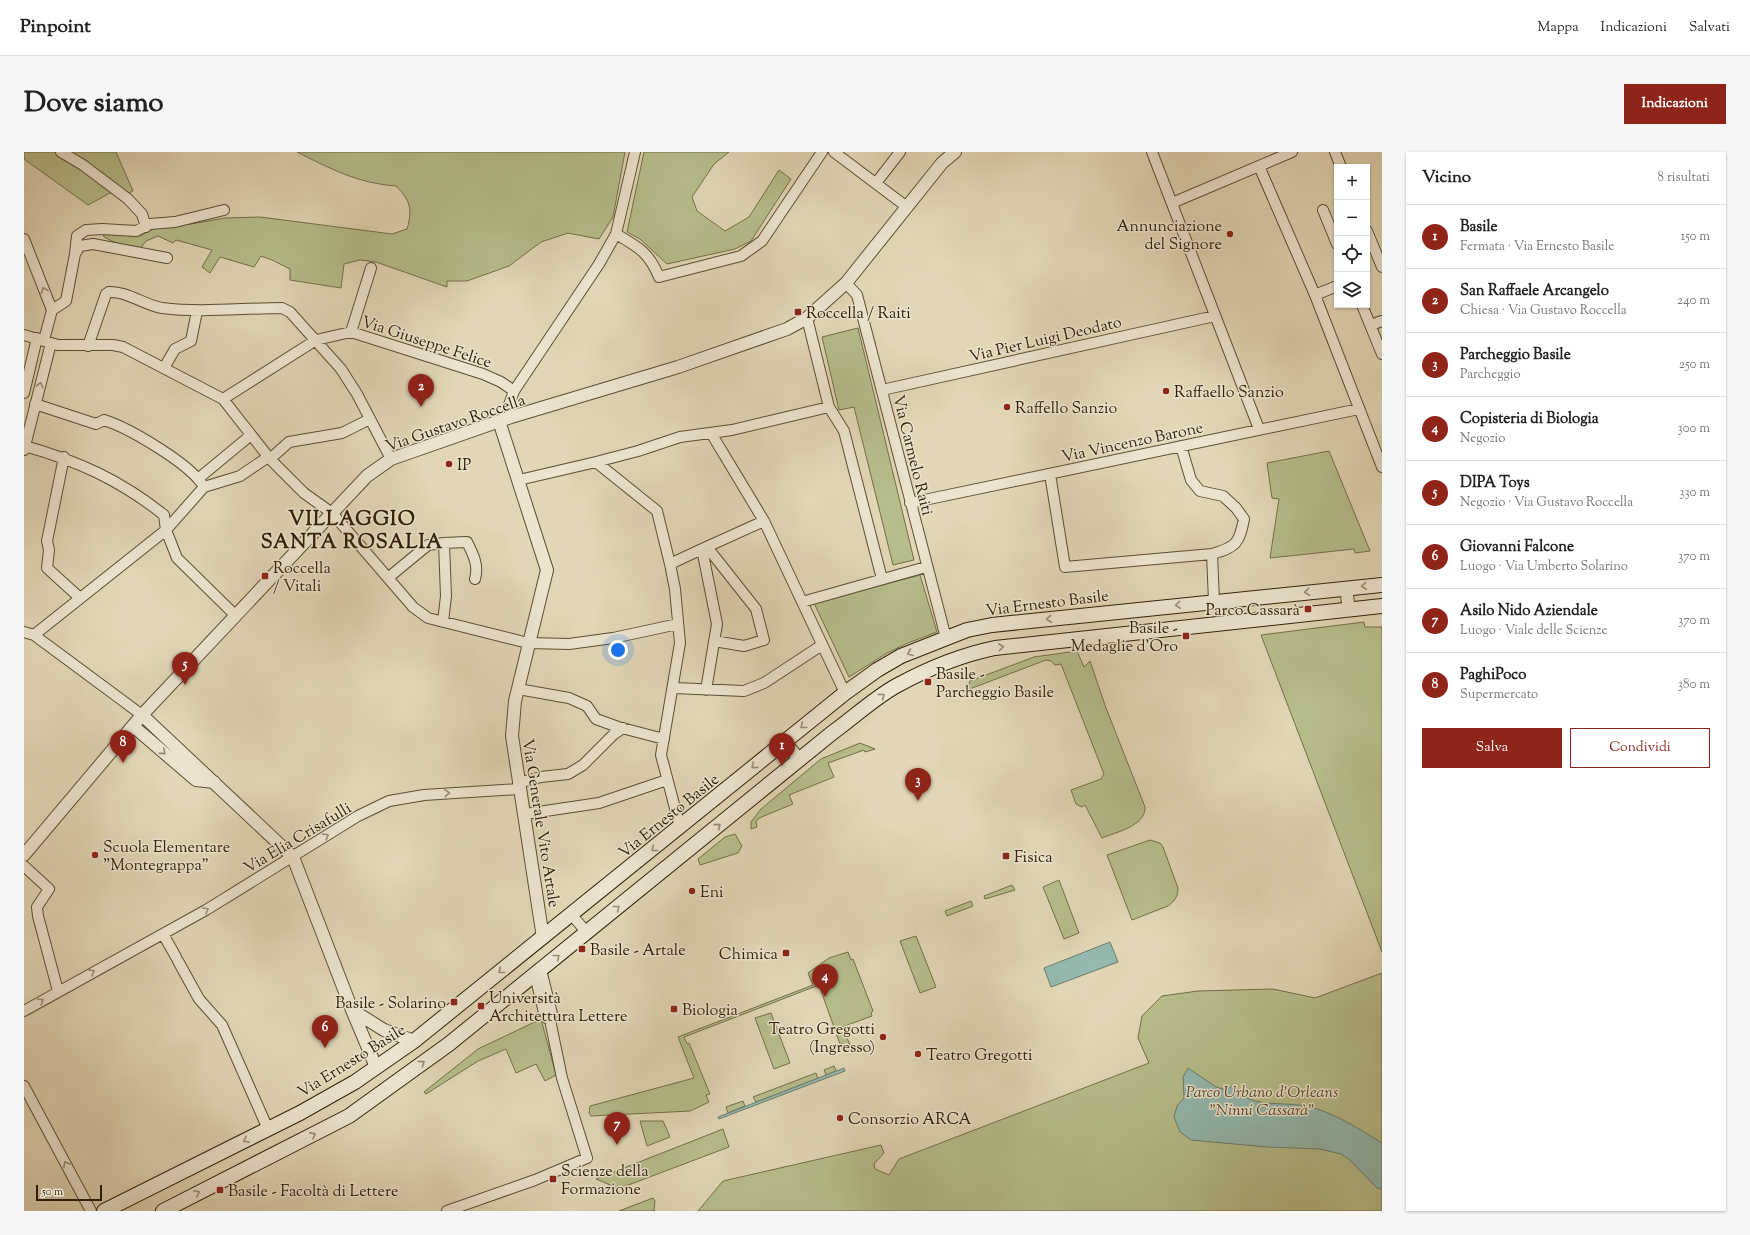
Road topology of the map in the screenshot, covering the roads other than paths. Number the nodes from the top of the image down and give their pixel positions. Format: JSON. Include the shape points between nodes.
{"nodes":[{"id":1,"x":61,"y":152,"type":"edge"},
{"id":2,"x":635,"y":152,"type":"edge"},
{"id":3,"x":822,"y":152,"type":"edge"},
{"id":4,"x":834,"y":152,"type":"edge"},
{"id":5,"x":900,"y":152,"type":"edge"},
{"id":6,"x":954,"y":152,"type":"edge"},
{"id":7,"x":1152,"y":152,"type":"edge"},
{"id":8,"x":1292,"y":152,"type":"edge"},
{"id":9,"x":1334,"y":152,"type":"edge"},
{"id":10,"x":1340,"y":164,"type":"edge"},
{"id":11,"x":1259,"y":166,"type":"junction"},
{"id":12,"x":876,"y":183,"type":"junction"},
{"id":13,"x":1172,"y":203,"type":"junction"},
{"id":14,"x":907,"y":207,"type":"junction"},
{"id":15,"x":224,"y":210,"type":"dead end"},
{"id":16,"x":1323,"y":210,"type":"dead end"},
{"id":17,"x":146,"y":227,"type":"junction"},
{"id":18,"x":616,"y":234,"type":"junction"},
{"id":19,"x":1369,"y":236,"type":"edge"},
{"id":20,"x":1334,"y":237,"type":"edge"},
{"id":21,"x":24,"y":240,"type":"edge"},
{"id":22,"x":75,"y":254,"type":"junction"},
{"id":23,"x":167,"y":258,"type":"dead end"},
{"id":24,"x":1382,"y":267,"type":"edge"},
{"id":25,"x":370,"y":268,"type":"dead end"},
{"id":26,"x":846,"y":283,"type":"junction"},
{"id":27,"x":1334,"y":287,"type":"edge"},
{"id":28,"x":1315,"y":295,"type":"junction"},
{"id":29,"x":1363,"y":308,"type":"edge"},
{"id":30,"x":52,"y":310,"type":"junction"},
{"id":31,"x":197,"y":311,"type":"junction"},
{"id":32,"x":1215,"y":316,"type":"junction"},
{"id":33,"x":807,"y":318,"type":"junction"},
{"id":34,"x":1382,"y":321,"type":"edge"},
{"id":35,"x":1371,"y":325,"type":"junction"},
{"id":36,"x":351,"y":332,"type":"junction"},
{"id":37,"x":24,"y":336,"type":"edge"},
{"id":38,"x":44,"y":340,"type":"junction"},
{"id":39,"x":316,"y":340,"type":"junction"},
{"id":40,"x":88,"y":346,"type":"junction"},
{"id":41,"x":1382,"y":354,"type":"edge"},
{"id":42,"x":164,"y":368,"type":"junction"},
{"id":43,"x":882,"y":390,"type":"junction"},
{"id":44,"x":514,"y":391,"type":"junction"},
{"id":45,"x":24,"y":393,"type":"edge"},
{"id":46,"x":223,"y":399,"type":"junction"},
{"id":47,"x":35,"y":404,"type":"junction"},
{"id":48,"x":828,"y":406,"type":"junction"},
{"id":49,"x":1359,"y":409,"type":"junction"},
{"id":50,"x":511,"y":417,"type":"junction"},
{"id":51,"x":370,"y":419,"type":"junction"},
{"id":52,"x":499,"y":421,"type":"junction"},
{"id":53,"x":1259,"y":429,"type":"junction"},
{"id":54,"x":710,"y":433,"type":"junction"},
{"id":55,"x":251,"y":435,"type":"junction"},
{"id":56,"x":1181,"y":446,"type":"junction"},
{"id":57,"x":24,"y":448,"type":"edge"},
{"id":58,"x":64,"y":457,"type":"junction"},
{"id":59,"x":269,"y":458,"type":"junction"},
{"id":60,"x":391,"y":458,"type":"junction"},
{"id":61,"x":596,"y":462,"type":"junction"},
{"id":62,"x":1382,"y":467,"type":"edge"},
{"id":63,"x":1050,"y":474,"type":"junction"},
{"id":64,"x":518,"y":480,"type":"junction"},
{"id":65,"x":201,"y":483,"type":"junction"},
{"id":66,"x":910,"y":503,"type":"junction"},
{"id":67,"x":332,"y":513,"type":"junction"},
{"id":68,"x":764,"y":521,"type":"junction"},
{"id":69,"x":166,"y":530,"type":"junction"},
{"id":70,"x":444,"y":543,"type":"junction"},
{"id":71,"x":704,"y":548,"type":"junction"},
{"id":72,"x":1212,"y":554,"type":"junction"},
{"id":73,"x":670,"y":564,"type":"junction"},
{"id":74,"x":926,"y":567,"type":"junction"},
{"id":75,"x":389,"y":577,"type":"junction"},
{"id":76,"x":475,"y":579,"type":"dead end"},
{"id":77,"x":882,"y":579,"type":"junction"},
{"id":78,"x":1382,"y":585,"type":"edge"},
{"id":79,"x":1346,"y":588,"type":"junction"},
{"id":80,"x":80,"y":598,"type":"junction"},
{"id":81,"x":1214,"y":601,"type":"junction"},
{"id":82,"x":802,"y":602,"type":"junction"},
{"id":83,"x":1382,"y":606,"type":"edge"},
{"id":84,"x":1348,"y":610,"type":"junction"},
{"id":85,"x":235,"y":615,"type":"junction"},
{"id":86,"x":443,"y":622,"type":"junction"},
{"id":87,"x":678,"y":624,"type":"junction"},
{"id":88,"x":29,"y":633,"type":"edge"},
{"id":89,"x":946,"y":638,"type":"junction"},
{"id":90,"x":714,"y":642,"type":"junction"},
{"id":91,"x":528,"y":643,"type":"junction"},
{"id":92,"x":822,"y":645,"type":"junction"},
{"id":93,"x":674,"y":688,"type":"junction"},
{"id":94,"x":518,"y":689,"type":"junction"},
{"id":95,"x":706,"y":690,"type":"junction"},
{"id":96,"x":845,"y":694,"type":"junction"},
{"id":97,"x":142,"y":715,"type":"junction"},
{"id":98,"x":133,"y":726,"type":"junction"},
{"id":99,"x":623,"y":728,"type":"junction"},
{"id":100,"x":664,"y":739,"type":"junction"},
{"id":101,"x":784,"y":741,"type":"junction"},
{"id":102,"x":798,"y":759,"type":"junction"},
{"id":103,"x":667,"y":780,"type":"junction"},
{"id":104,"x":214,"y":782,"type":"junction"},
{"id":105,"x":519,"y":786,"type":"junction"},
{"id":106,"x":525,"y":814,"type":"junction"},
{"id":107,"x":680,"y":828,"type":"junction"},
{"id":108,"x":24,"y":855,"type":"edge"},
{"id":109,"x":293,"y":857,"type":"junction"},
{"id":110,"x":24,"y":866,"type":"edge"},
{"id":111,"x":572,"y":915,"type":"junction"},
{"id":112,"x":587,"y":932,"type":"junction"},
{"id":113,"x":163,"y":934,"type":"junction"},
{"id":114,"x":543,"y":938,"type":"junction"},
{"id":115,"x":538,"y":972,"type":"junction"},
{"id":116,"x":58,"y":991,"type":"junction"},
{"id":117,"x":352,"y":1010,"type":"junction"},
{"id":118,"x":24,"y":1011,"type":"edge"},
{"id":119,"x":414,"y":1041,"type":"junction"},
{"id":120,"x":376,"y":1067,"type":"junction"},
{"id":121,"x":24,"y":1086,"type":"edge"},
{"id":122,"x":27,"y":1100,"type":"edge"},
{"id":123,"x":268,"y":1129,"type":"junction"},
{"id":124,"x":91,"y":1211,"type":"edge"},
{"id":125,"x":104,"y":1211,"type":"edge"},
{"id":126,"x":163,"y":1211,"type":"edge"},
{"id":127,"x":447,"y":1211,"type":"edge"}],
"edges":[{"from":1,"to":17,"type":"street","via":[[128,199],[142,214]]},
{"from":2,"to":18,"type":"street"},
{"from":3,"to":18,"type":"street","via":[[762,241],[741,256],[658,277],[652,260],[637,246]]},
{"from":4,"to":12,"type":"street"},
{"from":5,"to":12,"type":"street"},
{"from":6,"to":14,"type":"street","name":"Via Gustavo Roccella"},
{"from":7,"to":13,"type":"street"},
{"from":8,"to":11,"type":"street"},
{"from":9,"to":10,"type":"street"},
{"from":11,"to":13,"type":"street"},
{"from":11,"to":28,"type":"street"},
{"from":12,"to":14,"type":"street"},
{"from":13,"to":32,"type":"street"},
{"from":14,"to":26,"type":"street","name":"Via Gustavo Roccella"},
{"from":15,"to":17,"type":"street","via":[[175,222],[150,224]]},
{"from":16,"to":20,"type":"street"},
{"from":17,"to":22,"type":"street","via":[[136,231],[86,230],[77,236]]},
{"from":18,"to":44,"type":"street","via":[[600,264]]},
{"from":19,"to":24,"type":"street"},
{"from":30,"to":21,"type":"street","one_way":true},
{"from":22,"to":23,"type":"street","via":[[80,246],[93,244]]},
{"from":22,"to":30,"type":"street","via":[[66,301]]},
{"from":25,"to":36,"type":"street"},
{"from":26,"to":33,"type":"street","name":"Via Gustavo Roccella"},
{"from":26,"to":43,"type":"street","name":"Via Carmelo Raiti","via":[[858,295]]},
{"from":27,"to":28,"type":"street"},
{"from":28,"to":49,"type":"street"},
{"from":29,"to":35,"type":"street"},
{"from":30,"to":38,"type":"street"},
{"from":31,"to":39,"type":"street","via":[[282,308],[290,312]]},
{"from":31,"to":40,"type":"street","via":[[160,307],[109,292],[106,294]]},
{"from":31,"to":42,"type":"street","via":[[191,341],[175,349]]},
{"from":32,"to":43,"type":"street","name":"Via Pier Luigi Deodato"},
{"from":32,"to":53,"type":"street"},
{"from":33,"to":48,"type":"street"},
{"from":33,"to":50,"type":"street","name":"Via Gustavo Roccella","via":[[787,329],[678,367]]},
{"from":34,"to":35,"type":"street"},
{"from":35,"to":41,"type":"street"},
{"from":36,"to":39,"type":"street","name":"Via Giuseppe Felice"},
{"from":36,"to":44,"type":"street","name":"Via Giuseppe Felice","via":[[483,374]]},
{"from":37,"to":38,"type":"street"},
{"from":38,"to":40,"type":"street","via":[[58,345]]},
{"from":38,"to":45,"type":"street"},
{"from":47,"to":38,"type":"street","one_way":true},
{"from":39,"to":46,"type":"street","name":"Via Giuseppe Felice"},
{"from":39,"to":51,"type":"street","via":[[342,369]]},
{"from":40,"to":42,"type":"street","via":[[123,347]]},
{"from":42,"to":46,"type":"street"},
{"from":43,"to":66,"type":"street","name":"Via Carmelo Raiti"},
{"from":44,"to":50,"type":"street","via":[[509,405]]},
{"from":46,"to":55,"type":"street"},
{"from":47,"to":57,"type":"street"},
{"from":47,"to":65,"type":"street","via":[[96,424],[104,420],[146,441],[180,463]]},
{"from":48,"to":54,"type":"street"},
{"from":48,"to":77,"type":"street","via":[[844,431]]},
{"from":49,"to":53,"type":"street","name":"Via Vincenzo Barone"},
{"from":49,"to":62,"type":"street"},
{"from":50,"to":52,"type":"street","name":"Via Gustavo Roccella"},
{"from":51,"to":59,"type":"street","via":[[342,433],[289,442]]},
{"from":51,"to":60,"type":"street"},
{"from":52,"to":60,"type":"street","name":"Via Gustavo Roccella"},
{"from":52,"to":64,"type":"street","name":"Via Generale Vito Artale"},
{"from":53,"to":56,"type":"street","name":"Via Vincenzo Barone"},
{"from":54,"to":61,"type":"street","via":[[680,437]]},
{"from":54,"to":68,"type":"street"},
{"from":55,"to":59,"type":"street"},
{"from":55,"to":65,"type":"street"},
{"from":56,"to":63,"type":"street","name":"Via Vincenzo Barone"},
{"from":56,"to":72,"type":"street","via":[[1191,480],[1200,491],[1223,496],[1244,519],[1241,535],[1231,548]]},
{"from":57,"to":58,"type":"street"},
{"from":58,"to":69,"type":"street","via":[[120,484],[148,503],[164,515]]},
{"from":58,"to":80,"type":"street","via":[[47,541],[49,550],[46,568]]},
{"from":59,"to":65,"type":"street","via":[[240,476]]},
{"from":59,"to":67,"type":"street","via":[[304,492]]},
{"from":60,"to":67,"type":"street","name":"Via Gustavo Roccella","via":[[367,476]]},
{"from":61,"to":64,"type":"street"},
{"from":61,"to":73,"type":"street","via":[[657,511]]},
{"from":63,"to":66,"type":"street","name":"Via Vincenzo Barone"},
{"from":63,"to":72,"type":"street","via":[[1066,567]]},
{"from":64,"to":91,"type":"street","name":"Via Generale Vito Artale","via":[[547,570]]},
{"from":65,"to":69,"type":"street"},
{"from":66,"to":74,"type":"street","name":"Via Carmelo Raiti"},
{"from":67,"to":75,"type":"street"},
{"from":67,"to":85,"type":"street","name":"Via Gustavo Roccella"},
{"from":68,"to":71,"type":"street"},
{"from":68,"to":82,"type":"street"},
{"from":69,"to":80,"type":"street"},
{"from":69,"to":85,"type":"street","via":[[177,558]]},
{"from":70,"to":75,"type":"street","via":[[428,545]]},
{"from":70,"to":76,"type":"street","via":[[467,542],[475,557]]},
{"from":70,"to":86,"type":"street","via":[[446,596]]},
{"from":71,"to":73,"type":"street"},
{"from":71,"to":90,"type":"street","via":[[718,624]]},
{"from":71,"to":90,"type":"street","via":[[756,609],[764,640],[744,646]]},
{"from":72,"to":81,"type":"street"},
{"from":73,"to":87,"type":"street"},
{"from":74,"to":77,"type":"street"},
{"from":74,"to":89,"type":"street","name":"Via Carmelo Raiti"},
{"from":75,"to":86,"type":"street","via":[[413,607],[428,618]]},
{"from":77,"to":82,"type":"street"},
{"from":78,"to":79,"type":"main road","name":"Via Ernesto Basile","one_way":true},
{"from":79,"to":81,"type":"main road","name":"Via Ernesto Basile","one_way":true},
{"from":79,"to":84,"type":"street"},
{"from":80,"to":88,"type":"street"},
{"from":81,"to":89,"type":"main road","name":"Via Ernesto Basile","one_way":true,"via":[[992,625]]},
{"from":82,"to":92,"type":"street"},
{"from":83,"to":84,"type":"main road"},
{"from":102,"to":84,"type":"main road","one_way":true,"via":[[895,687],[973,652]]},
{"from":85,"to":97,"type":"street","name":"Via Gustavo Roccella"},
{"from":86,"to":91,"type":"street"},
{"from":87,"to":91,"type":"street","via":[[613,638],[569,644]]},
{"from":87,"to":93,"type":"street","via":[[680,643]]},
{"from":88,"to":97,"type":"street"},
{"from":89,"to":96,"type":"main road","name":"Via Ernesto Basile","one_way":true,"via":[[901,656]]},
{"from":90,"to":95,"type":"street"},
{"from":91,"to":94,"type":"street","name":"Via Generale Vito Artale"},
{"from":92,"to":95,"type":"street","via":[[764,683],[744,691]]},
{"from":92,"to":96,"type":"street"},
{"from":93,"to":95,"type":"street"},
{"from":93,"to":100,"type":"street"},
{"from":94,"to":99,"type":"street","via":[[569,698],[586,706],[596,719]]},
{"from":94,"to":105,"type":"street","name":"Via Generale Vito Artale","via":[[512,736]]},
{"from":96,"to":101,"type":"main road","name":"Via Ernesto Basile","one_way":true},
{"from":97,"to":98,"type":"street","name":"Via Gustavo Roccella"},
{"from":97,"to":104,"type":"street"},
{"from":98,"to":104,"type":"street","one_way":true,"via":[[196,780]]},
{"from":98,"to":108,"type":"street","name":"Via Gustavo Roccella"},
{"from":99,"to":100,"type":"street"},
{"from":99,"to":105,"type":"street","name":"Via Elia Crisafulli","via":[[584,765],[568,774],[541,777]]},
{"from":100,"to":103,"type":"street","via":[[661,755]]},
{"from":101,"to":102,"type":"street"},
{"from":101,"to":107,"type":"main road","name":"Via Ernesto Basile","one_way":true},
{"from":112,"to":102,"type":"main road","one_way":true},
{"from":103,"to":106,"type":"street","via":[[599,803]]},
{"from":103,"to":107,"type":"street"},
{"from":104,"to":109,"type":"street"},
{"from":105,"to":106,"type":"street","name":"Via Generale Vito Artale"},
{"from":109,"to":105,"type":"street","name":"Via Elia Crisafulli","one_way":true,"via":[[358,816],[389,801],[424,794]]},
{"from":106,"to":114,"type":"street","name":"Via Generale Vito Artale"},
{"from":107,"to":111,"type":"main road","name":"Via Ernesto Basile","one_way":true},
{"from":113,"to":109,"type":"street","name":"Via Elia Crisafulli","one_way":true},
{"from":109,"to":117,"type":"street"},
{"from":110,"to":116,"type":"street","via":[[49,889],[37,907]]},
{"from":111,"to":112,"type":"street"},
{"from":111,"to":114,"type":"main road","name":"Via Ernesto Basile"},
{"from":115,"to":112,"type":"main road","one_way":true},
{"from":116,"to":113,"type":"street","name":"Via Elia Crisafulli","one_way":true},
{"from":113,"to":123,"type":"street","via":[[199,999],[222,1025]]},
{"from":114,"to":119,"type":"main road","name":"Via Ernesto Basile","one_way":true},
{"from":126,"to":115,"type":"main road","one_way":true,"via":[[349,1116],[449,1044]]},
{"from":115,"to":127,"type":"street","via":[[562,1078],[587,1158],[535,1180]]},
{"from":118,"to":116,"type":"street","name":"Via Elia Crisafulli","one_way":true},
{"from":117,"to":119,"type":"street","via":[[384,1030]]},
{"from":117,"to":120,"type":"street"},
{"from":119,"to":120,"type":"main road","name":"Via Ernesto Basile"},
{"from":120,"to":123,"type":"main road","name":"Via Ernesto Basile","via":[[336,1093]]},
{"from":121,"to":122,"type":"street"},
{"from":124,"to":122,"type":"street","one_way":true},
{"from":123,"to":125,"type":"main road","name":"Via Ernesto Basile","one_way":true}]}
